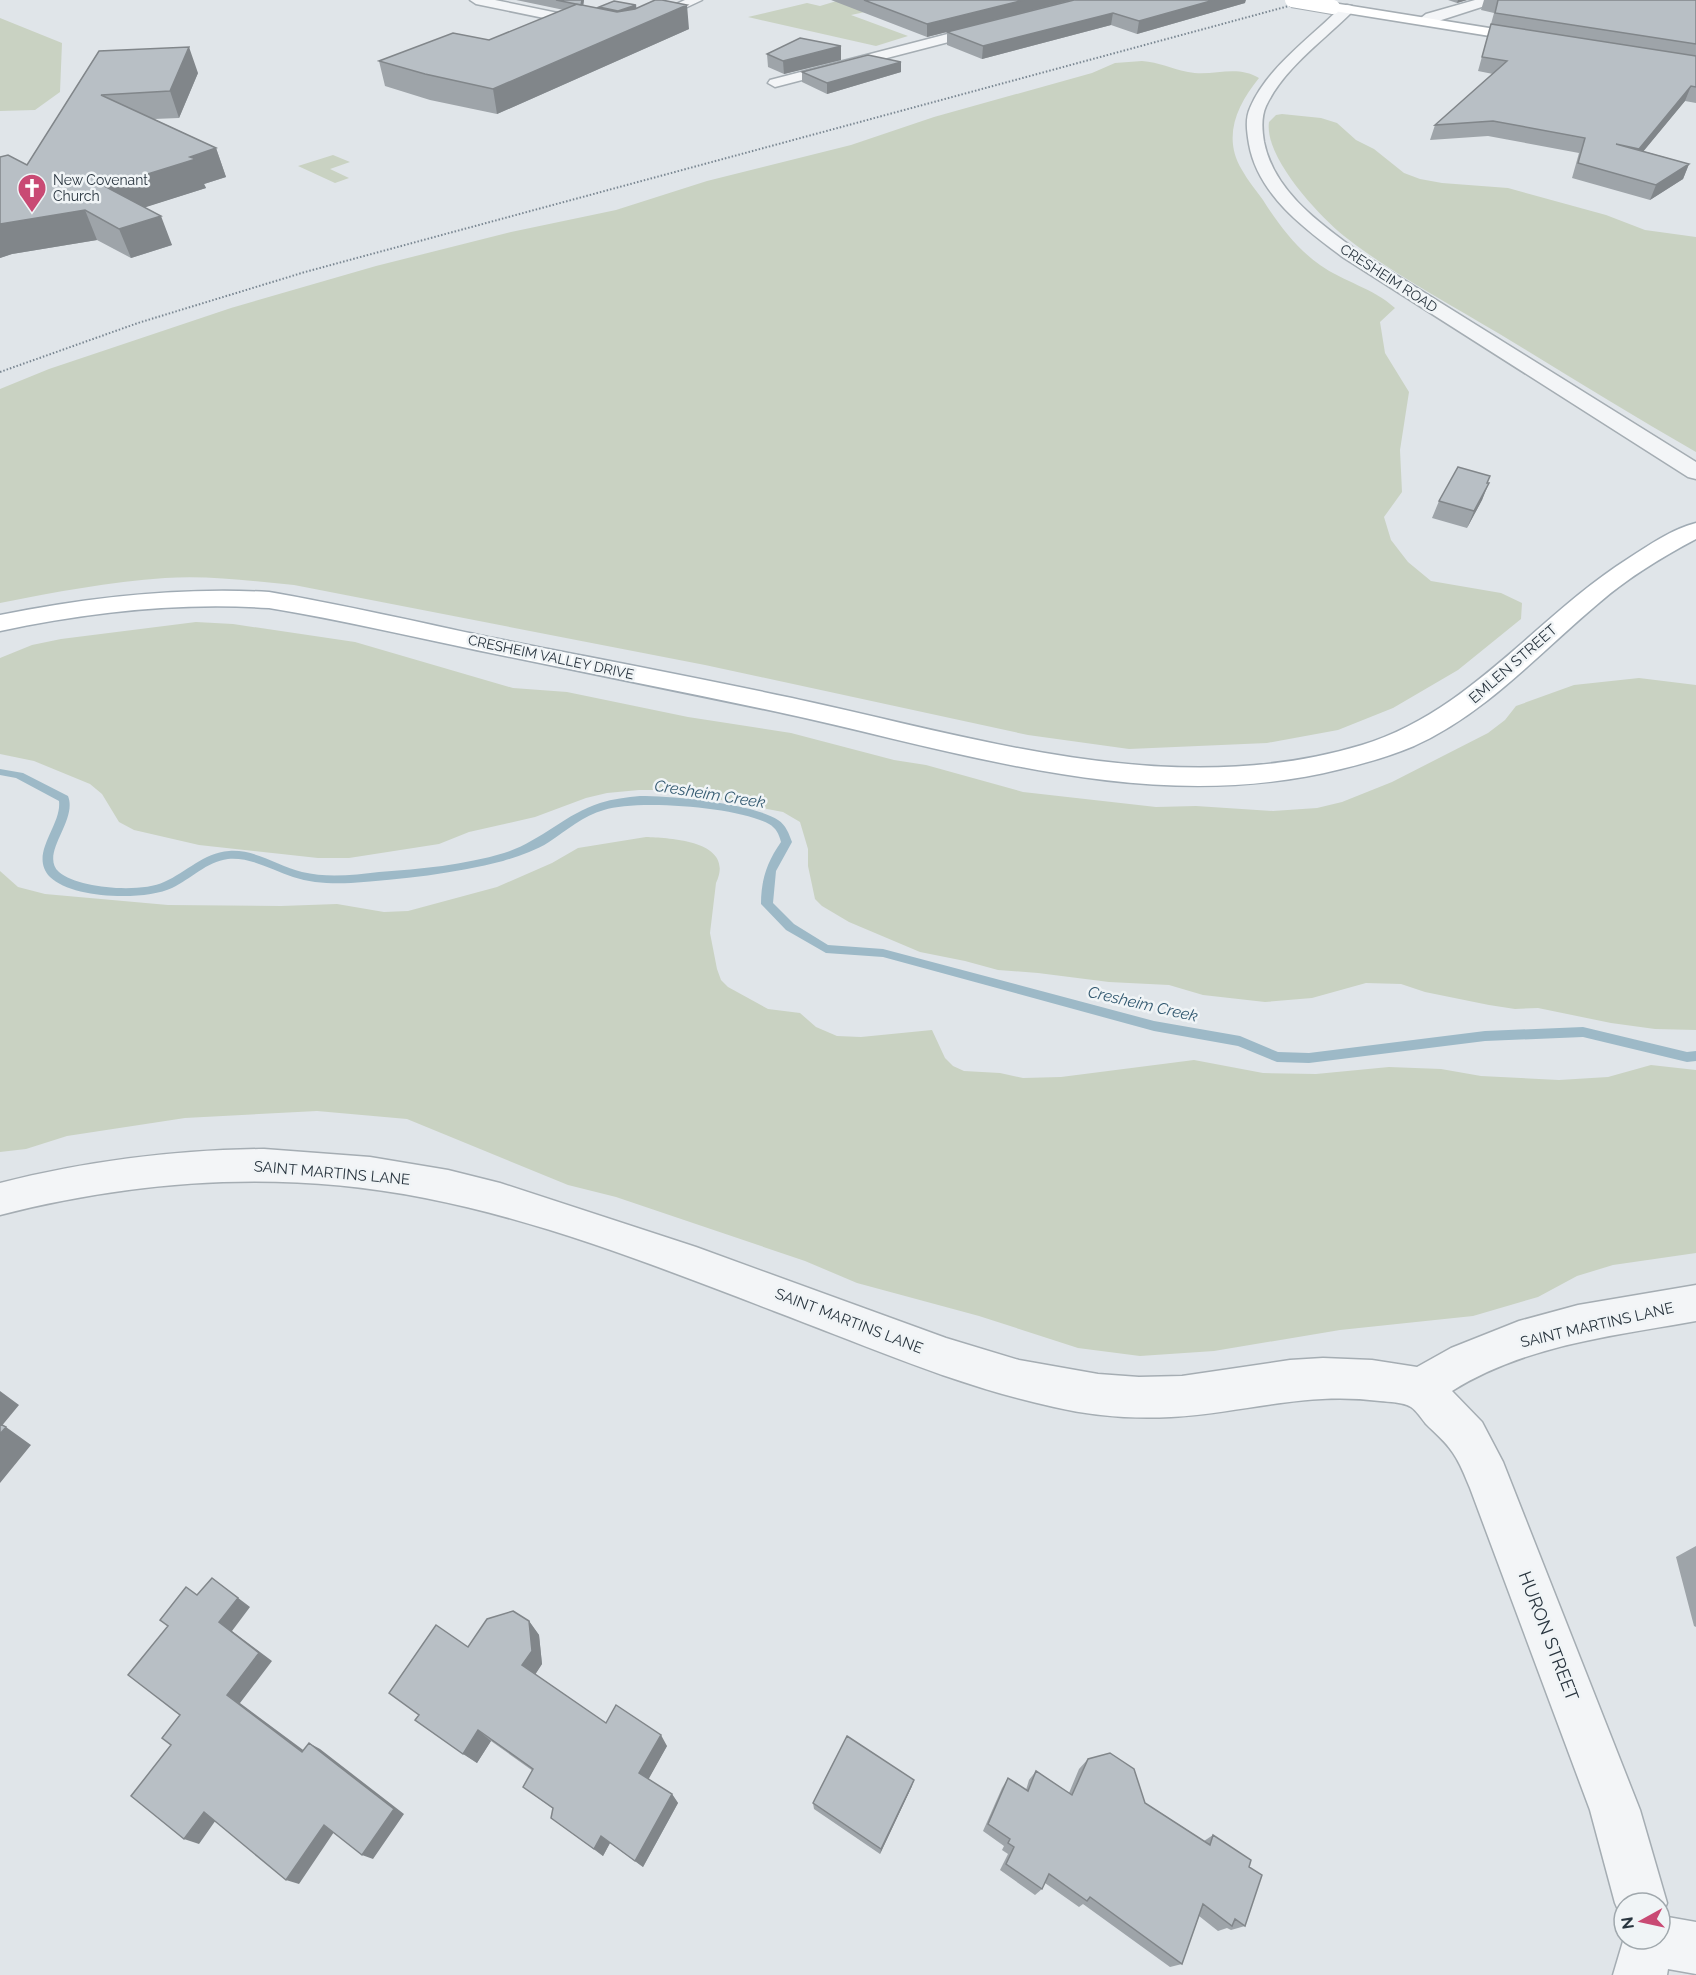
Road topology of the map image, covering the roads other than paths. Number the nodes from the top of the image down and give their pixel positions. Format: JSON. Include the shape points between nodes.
{"nodes":[{"id":1,"x":476,"y":0,"type":"edge"},
{"id":2,"x":696,"y":0,"type":"edge"},
{"id":3,"x":1292,"y":0,"type":"edge"},
{"id":4,"x":1489,"y":0,"type":"edge"},
{"id":5,"x":1347,"y":9,"type":"junction"},
{"id":6,"x":1424,"y":21,"type":"junction"},
{"id":7,"x":1005,"y":24,"type":"edge"},
{"id":8,"x":638,"y":25,"type":"edge"},
{"id":9,"x":603,"y":27,"type":"edge"},
{"id":10,"x":1542,"y":40,"type":"edge"},
{"id":11,"x":775,"y":82,"type":"dead end"},
{"id":12,"x":1696,"y":472,"type":"edge"},
{"id":13,"x":1696,"y":530,"type":"edge"},
{"id":14,"x":0,"y":623,"type":"edge"},
{"id":15,"x":1099,"y":771,"type":"joint"},
{"id":16,"x":0,"y":1199,"type":"edge"},
{"id":17,"x":1696,"y":1303,"type":"edge"},
{"id":18,"x":1421,"y":1388,"type":"junction"},
{"id":19,"x":1640,"y":1891,"type":"edge"}],
"edges":[{"from":1,"to":9,"type":"street"},
{"from":2,"to":8,"type":"street"},
{"from":3,"to":5,"type":"main road","bridge":true},
{"from":4,"to":6,"type":"street"},
{"from":5,"to":6,"type":"main road"},
{"from":5,"to":12,"type":"street","name":"CRESHEIM ROAD","via":[[1282,74],[1256,111],[1256,146],[1273,183],[1307,220],[1350,254]]},
{"from":6,"to":10,"type":"main road"},
{"from":7,"to":11,"type":"street"},
{"from":13,"to":15,"type":"main road","name":"EMLEN STREET","via":[[1622,573],[1466,705],[1372,752],[1249,776],[1199,778]]},
{"from":14,"to":15,"type":"main road","name":"CRESHEIM VALLEY DRIVE","via":[[146,600],[269,600]]},
{"from":16,"to":18,"type":"street","name":"SAINT MARTINS LANE","via":[[77,1181],[198,1166],[261,1165],[372,1173],[433,1183],[535,1208],[950,1358],[1057,1388],[1112,1397],[1166,1397],[1344,1377],[1389,1380]]},
{"from":17,"to":18,"type":"street","name":"SAINT MARTINS LANE","via":[[1609,1319],[1505,1345],[1466,1361]]},
{"from":18,"to":19,"type":"street","name":"HURON STREET","via":[[1467,1437],[1488,1477],[1615,1810]]}]}
